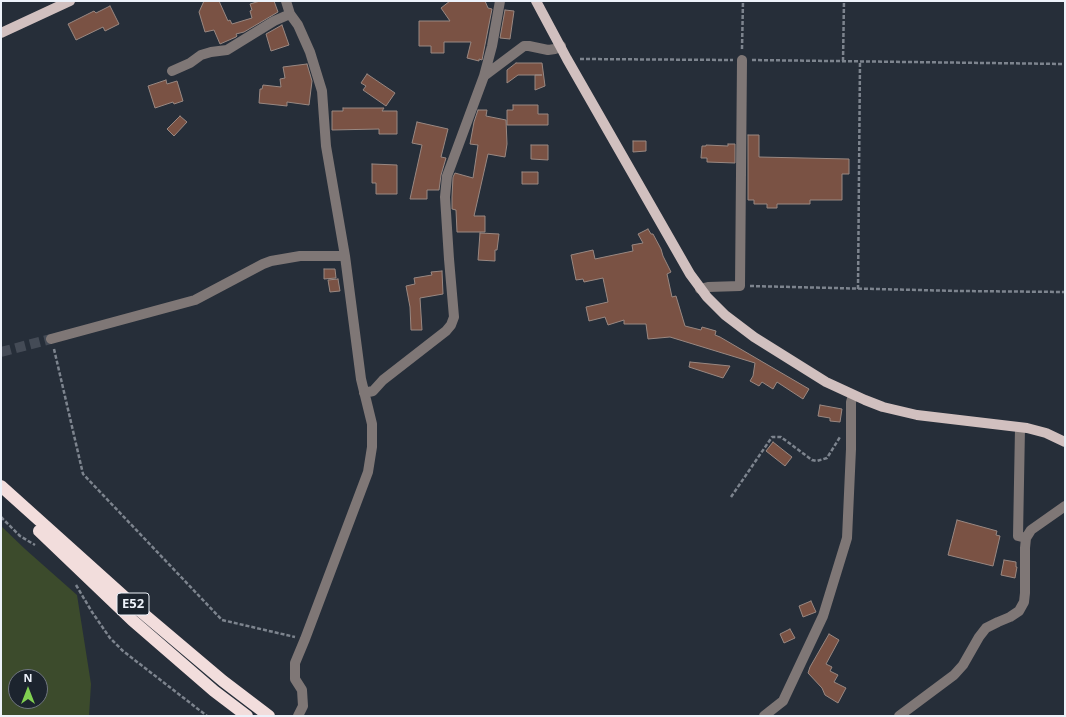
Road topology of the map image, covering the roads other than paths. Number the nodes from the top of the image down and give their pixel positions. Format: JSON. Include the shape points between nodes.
{"nodes":[{"id":1,"x":70,"y":1,"type":"edge"},
{"id":2,"x":286,"y":1,"type":"edge"},
{"id":3,"x":500,"y":1,"type":"edge"},
{"id":4,"x":536,"y":1,"type":"edge"},
{"id":5,"x":290,"y":14,"type":"junction"},
{"id":6,"x":1,"y":33,"type":"edge"},
{"id":7,"x":560,"y":46,"type":"junction"},
{"id":8,"x":742,"y":60,"type":"road end"},
{"id":9,"x":172,"y":71,"type":"dead end"},
{"id":10,"x":484,"y":76,"type":"junction"},
{"id":11,"x":345,"y":256,"type":"junction"},
{"id":12,"x":700,"y":289,"type":"junction"},
{"id":13,"x":51,"y":338,"type":"tunnel mouth"},
{"id":14,"x":364,"y":393,"type":"junction"},
{"id":15,"x":853,"y":395,"type":"junction"},
{"id":16,"x":1020,"y":428,"type":"junction"},
{"id":17,"x":1065,"y":442,"type":"edge"},
{"id":18,"x":1,"y":486,"type":"edge"},
{"id":19,"x":1,"y":492,"type":"edge"},
{"id":20,"x":1065,"y":506,"type":"edge"},
{"id":21,"x":1026,"y":538,"type":"junction"},
{"id":22,"x":247,"y":716,"type":"edge"},
{"id":23,"x":269,"y":716,"type":"edge"},
{"id":24,"x":298,"y":716,"type":"edge"},
{"id":25,"x":764,"y":716,"type":"edge"},
{"id":26,"x":899,"y":716,"type":"edge"}],
"edges":[{"from":1,"to":6,"type":"main road"},
{"from":2,"to":5,"type":"street"},
{"from":3,"to":10,"type":"street"},
{"from":4,"to":7,"type":"main road"},
{"from":5,"to":9,"type":"street","via":[[227,50],[201,55]]},
{"from":5,"to":11,"type":"street","via":[[310,52],[322,91],[325,140]]},
{"from":7,"to":10,"type":"street","via":[[548,50],[524,46]]},
{"from":7,"to":12,"type":"main road"},
{"from":8,"to":12,"type":"street","via":[[740,286],[708,286]]},
{"from":10,"to":14,"type":"street","via":[[447,176],[445,197],[454,317],[451,325],[373,390]]},
{"from":11,"to":13,"type":"street","via":[[300,256],[267,262],[195,300]]},
{"from":11,"to":14,"type":"street"},
{"from":12,"to":15,"type":"main road","via":[[725,316],[749,334],[826,382]]},
{"from":14,"to":24,"type":"street","via":[[372,424],[368,472],[295,663],[295,679],[302,690],[303,706]]},
{"from":15,"to":16,"type":"main road","via":[[884,407],[917,415]]},
{"from":15,"to":25,"type":"street","via":[[847,538],[823,616],[783,701]]},
{"from":16,"to":17,"type":"main road","via":[[1046,433]]},
{"from":16,"to":21,"type":"street","via":[[1018,536]]},
{"from":18,"to":23,"type":"highway","number":"E52","via":[[139,610]]},
{"from":19,"to":22,"type":"highway","number":"E52","via":[[132,620]]},
{"from":20,"to":21,"type":"street","via":[[1031,530]]},
{"from":21,"to":26,"type":"street","via":[[1025,592],[1024,602],[1019,611],[986,628],[954,675]]}]}
